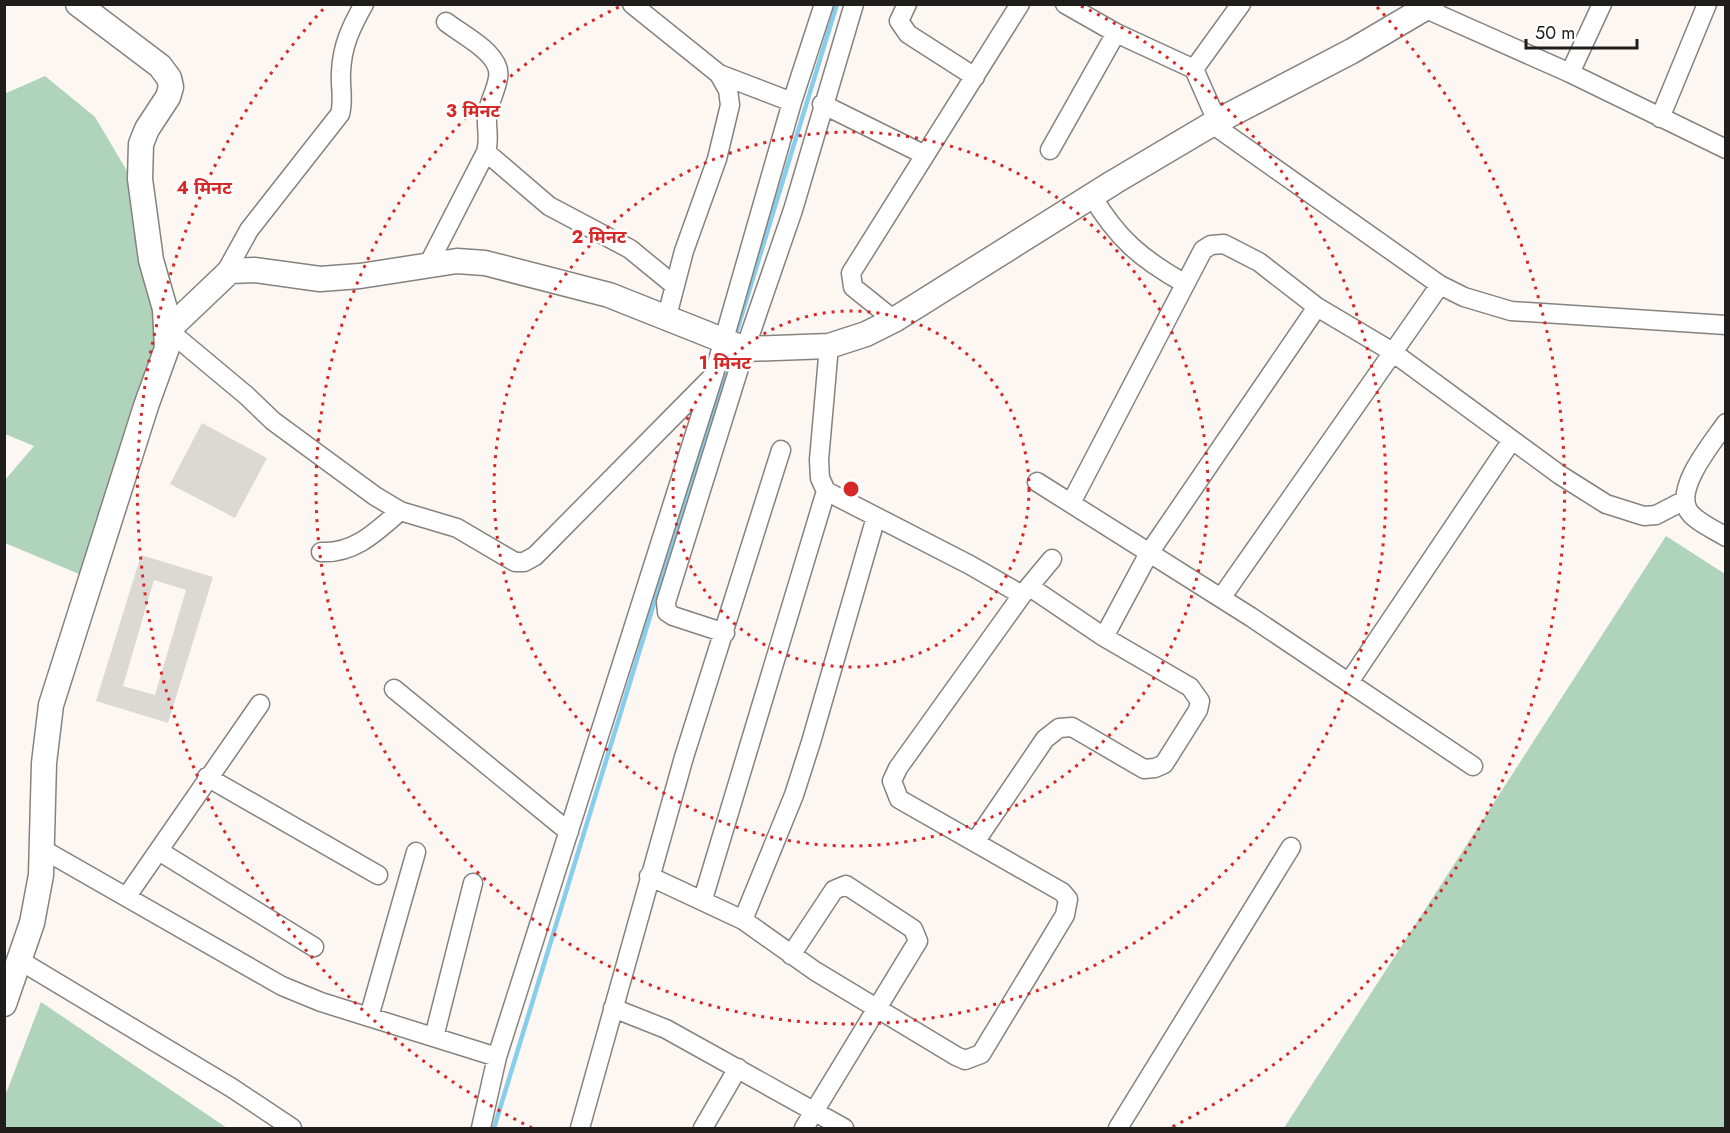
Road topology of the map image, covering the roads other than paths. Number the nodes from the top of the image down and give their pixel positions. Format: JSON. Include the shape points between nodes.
{"nodes":[{"id":1,"x":78,"y":4,"type":"edge"},
{"id":2,"x":364,"y":4,"type":"edge"},
{"id":3,"x":632,"y":4,"type":"edge"},
{"id":4,"x":824,"y":4,"type":"edge"},
{"id":5,"x":854,"y":4,"type":"edge"},
{"id":6,"x":907,"y":4,"type":"edge"},
{"id":7,"x":1020,"y":4,"type":"edge"},
{"id":8,"x":1241,"y":4,"type":"edge"},
{"id":9,"x":1602,"y":4,"type":"edge"},
{"id":10,"x":1707,"y":4,"type":"edge"},
{"id":11,"x":1074,"y":7,"type":"edge"},
{"id":12,"x":1429,"y":7,"type":"edge"},
{"id":13,"x":446,"y":22,"type":"dead end"},
{"id":14,"x":1116,"y":33,"type":"junction"},
{"id":15,"x":1194,"y":69,"type":"junction"},
{"id":16,"x":1570,"y":73,"type":"junction"},
{"id":17,"x":719,"y":74,"type":"junction"},
{"id":18,"x":975,"y":77,"type":"junction"},
{"id":19,"x":792,"y":102,"type":"junction"},
{"id":20,"x":822,"y":104,"type":"junction"},
{"id":21,"x":1660,"y":118,"type":"junction"},
{"id":22,"x":1214,"y":122,"type":"junction"},
{"id":23,"x":1725,"y":149,"type":"edge"},
{"id":24,"x":1050,"y":150,"type":"dead end"},
{"id":25,"x":486,"y":152,"type":"junction"},
{"id":26,"x":926,"y":155,"type":"junction"},
{"id":27,"x":1092,"y":196,"type":"junction"},
{"id":28,"x":428,"y":265,"type":"junction"},
{"id":29,"x":222,"y":279,"type":"junction"},
{"id":30,"x":1184,"y":283,"type":"junction"},
{"id":31,"x":674,"y":285,"type":"junction"},
{"id":32,"x":1440,"y":285,"type":"junction"},
{"id":33,"x":1317,"y":307,"type":"junction"},
{"id":34,"x":667,"y":316,"type":"junction"},
{"id":35,"x":894,"y":320,"type":"junction"},
{"id":36,"x":1725,"y":325,"type":"edge"},
{"id":37,"x":168,"y":330,"type":"junction"},
{"id":38,"x":734,"y":344,"type":"junction"},
{"id":39,"x":829,"y":346,"type":"junction"},
{"id":40,"x":1391,"y":351,"type":"junction"},
{"id":41,"x":714,"y":374,"type":"junction"},
{"id":42,"x":1725,"y":423,"type":"edge"},
{"id":43,"x":1512,"y":440,"type":"junction"},
{"id":44,"x":781,"y":450,"type":"dead end"},
{"id":45,"x":1037,"y":482,"type":"dead end"},
{"id":46,"x":826,"y":491,"type":"junction"},
{"id":47,"x":1685,"y":500,"type":"junction"},
{"id":48,"x":1071,"y":503,"type":"junction"},
{"id":49,"x":400,"y":511,"type":"junction"},
{"id":50,"x":876,"y":517,"type":"junction"},
{"id":51,"x":1725,"y":537,"type":"edge"},
{"id":52,"x":321,"y":552,"type":"dead end"},
{"id":53,"x":1149,"y":553,"type":"junction"},
{"id":54,"x":1052,"y":559,"type":"dead end"},
{"id":55,"x":1026,"y":591,"type":"junction"},
{"id":56,"x":1221,"y":598,"type":"junction"},
{"id":57,"x":725,"y":633,"type":"junction"},
{"id":58,"x":1104,"y":637,"type":"junction"},
{"id":59,"x":1349,"y":682,"type":"junction"},
{"id":60,"x":394,"y":689,"type":"dead end"},
{"id":61,"x":260,"y":704,"type":"dead end"},
{"id":62,"x":1473,"y":766,"type":"dead end"},
{"id":63,"x":207,"y":777,"type":"junction"},
{"id":64,"x":569,"y":832,"type":"junction"},
{"id":65,"x":975,"y":842,"type":"junction"},
{"id":66,"x":1291,"y":846,"type":"dead end"},
{"id":67,"x":44,"y":850,"type":"junction"},
{"id":68,"x":159,"y":851,"type":"junction"},
{"id":69,"x":416,"y":852,"type":"dead end"},
{"id":70,"x":378,"y":875,"type":"dead end"},
{"id":71,"x":649,"y":876,"type":"junction"},
{"id":72,"x":473,"y":882,"type":"dead end"},
{"id":73,"x":127,"y":896,"type":"junction"},
{"id":74,"x":703,"y":899,"type":"junction"},
{"id":75,"x":742,"y":920,"type":"junction"},
{"id":76,"x":314,"y":947,"type":"dead end"},
{"id":77,"x":791,"y":955,"type":"junction"},
{"id":78,"x":19,"y":960,"type":"junction"},
{"id":79,"x":4,"y":1004,"type":"edge"},
{"id":80,"x":614,"y":1008,"type":"junction"},
{"id":81,"x":875,"y":1010,"type":"junction"},
{"id":82,"x":369,"y":1017,"type":"junction"},
{"id":83,"x":434,"y":1037,"type":"junction"},
{"id":84,"x":497,"y":1057,"type":"junction"},
{"id":85,"x":738,"y":1068,"type":"junction"},
{"id":86,"x":815,"y":1111,"type":"junction"},
{"id":87,"x":292,"y":1128,"type":"edge"},
{"id":88,"x":481,"y":1128,"type":"edge"},
{"id":89,"x":580,"y":1128,"type":"edge"},
{"id":90,"x":703,"y":1128,"type":"edge"},
{"id":91,"x":804,"y":1128,"type":"edge"},
{"id":92,"x":844,"y":1128,"type":"edge"},
{"id":93,"x":1118,"y":1128,"type":"edge"}],
"edges":[{"from":1,"to":37,"type":"street","via":[[160,66],[169,78],[168,97],[141,144],[140,163],[151,260]]},
{"from":2,"to":29,"type":"street","via":[[345,42],[340,114],[249,230]]},
{"from":3,"to":17,"type":"street"},
{"from":4,"to":19,"type":"street"},
{"from":5,"to":20,"type":"street"},
{"from":6,"to":18,"type":"street","via":[[899,21],[902,28]]},
{"from":7,"to":18,"type":"street"},
{"from":8,"to":15,"type":"street"},
{"from":9,"to":16,"type":"street"},
{"from":10,"to":21,"type":"street"},
{"from":11,"to":14,"type":"street"},
{"from":12,"to":16,"type":"street"},
{"from":12,"to":22,"type":"street"},
{"from":13,"to":25,"type":"street","via":[[490,56],[499,70],[487,113]]},
{"from":14,"to":15,"type":"street"},
{"from":14,"to":24,"type":"street"},
{"from":15,"to":22,"type":"street"},
{"from":16,"to":21,"type":"street"},
{"from":17,"to":19,"type":"street"},
{"from":17,"to":31,"type":"street","via":[[728,90],[730,105],[717,159]]},
{"from":18,"to":26,"type":"street"},
{"from":19,"to":38,"type":"street"},
{"from":20,"to":26,"type":"street"},
{"from":20,"to":38,"type":"street","via":[[793,210]]},
{"from":21,"to":23,"type":"street"},
{"from":22,"to":27,"type":"street"},
{"from":22,"to":32,"type":"street"},
{"from":25,"to":28,"type":"street"},
{"from":25,"to":31,"type":"street","via":[[549,206],[630,249]]},
{"from":26,"to":35,"type":"street","via":[[851,273],[853,287]]},
{"from":27,"to":30,"type":"street","via":[[1125,243]]},
{"from":27,"to":35,"type":"street"},
{"from":28,"to":29,"type":"street","via":[[320,279],[241,269]]},
{"from":28,"to":34,"type":"street","via":[[485,263],[609,295]]},
{"from":29,"to":37,"type":"street"},
{"from":30,"to":33,"type":"street","via":[[1203,250],[1224,244],[1259,262]]},
{"from":30,"to":48,"type":"street"},
{"from":31,"to":34,"type":"street"},
{"from":32,"to":36,"type":"street","via":[[1464,297],[1511,311]]},
{"from":32,"to":40,"type":"street"},
{"from":33,"to":40,"type":"street"},
{"from":33,"to":53,"type":"street"},
{"from":34,"to":38,"type":"street"},
{"from":35,"to":39,"type":"street"},
{"from":37,"to":49,"type":"street","via":[[273,422]]},
{"from":37,"to":67,"type":"street","via":[[167,348],[51,705],[44,763]]},
{"from":38,"to":39,"type":"street"},
{"from":38,"to":41,"type":"street"},
{"from":38,"to":57,"type":"street","via":[[666,602],[667,612],[673,616]]},
{"from":39,"to":46,"type":"street","via":[[819,460],[819,478]]},
{"from":40,"to":43,"type":"street"},
{"from":40,"to":56,"type":"street"},
{"from":41,"to":49,"type":"street","via":[[535,556],[524,562],[504,558],[457,528]]},
{"from":41,"to":64,"type":"street"},
{"from":42,"to":47,"type":"street","via":[[1693,474]]},
{"from":43,"to":47,"type":"street","via":[[1560,476],[1606,504],[1631,513],[1656,515]]},
{"from":43,"to":59,"type":"street"},
{"from":44,"to":57,"type":"street"},
{"from":45,"to":48,"type":"street"},
{"from":46,"to":50,"type":"street"},
{"from":46,"to":74,"type":"street"},
{"from":47,"to":51,"type":"street","via":[[1688,511]]},
{"from":48,"to":53,"type":"street"},
{"from":49,"to":52,"type":"street","via":[[360,543],[337,553]]},
{"from":50,"to":55,"type":"street"},
{"from":50,"to":75,"type":"street","via":[[794,795]]},
{"from":53,"to":56,"type":"street"},
{"from":53,"to":58,"type":"street"},
{"from":54,"to":55,"type":"street"},
{"from":55,"to":58,"type":"street"},
{"from":55,"to":65,"type":"street","via":[[891,781],[899,799]]},
{"from":56,"to":59,"type":"street"},
{"from":57,"to":71,"type":"street"},
{"from":58,"to":65,"type":"street","via":[[1196,693],[1200,701],[1198,710],[1164,764],[1155,768],[1144,769],[1083,731],[1059,728],[1045,739]]},
{"from":59,"to":62,"type":"street"},
{"from":60,"to":64,"type":"street"},
{"from":61,"to":63,"type":"street"},
{"from":63,"to":68,"type":"street"},
{"from":63,"to":70,"type":"street"},
{"from":64,"to":84,"type":"street"},
{"from":65,"to":81,"type":"street","via":[[1062,892],[1068,899],[1065,915],[981,1054],[974,1059],[956,1056]]},
{"from":66,"to":93,"type":"street"},
{"from":67,"to":73,"type":"street"},
{"from":67,"to":78,"type":"street","via":[[32,923]]},
{"from":68,"to":73,"type":"street"},
{"from":68,"to":76,"type":"street"},
{"from":69,"to":82,"type":"street"},
{"from":71,"to":74,"type":"street"},
{"from":71,"to":80,"type":"street"},
{"from":72,"to":83,"type":"street"},
{"from":73,"to":82,"type":"street","via":[[282,986]]},
{"from":74,"to":75,"type":"street"},
{"from":75,"to":77,"type":"street"},
{"from":77,"to":81,"type":"street"},
{"from":77,"to":81,"type":"street","via":[[834,890],[852,887],[917,934],[915,948]]},
{"from":78,"to":79,"type":"street"},
{"from":78,"to":87,"type":"street"},
{"from":80,"to":85,"type":"street","via":[[666,1029]]},
{"from":80,"to":89,"type":"street"},
{"from":81,"to":86,"type":"street"},
{"from":82,"to":83,"type":"street"},
{"from":83,"to":84,"type":"street"},
{"from":84,"to":88,"type":"street"},
{"from":85,"to":86,"type":"street"},
{"from":85,"to":90,"type":"street"},
{"from":86,"to":91,"type":"street"},
{"from":86,"to":92,"type":"street"}]}
